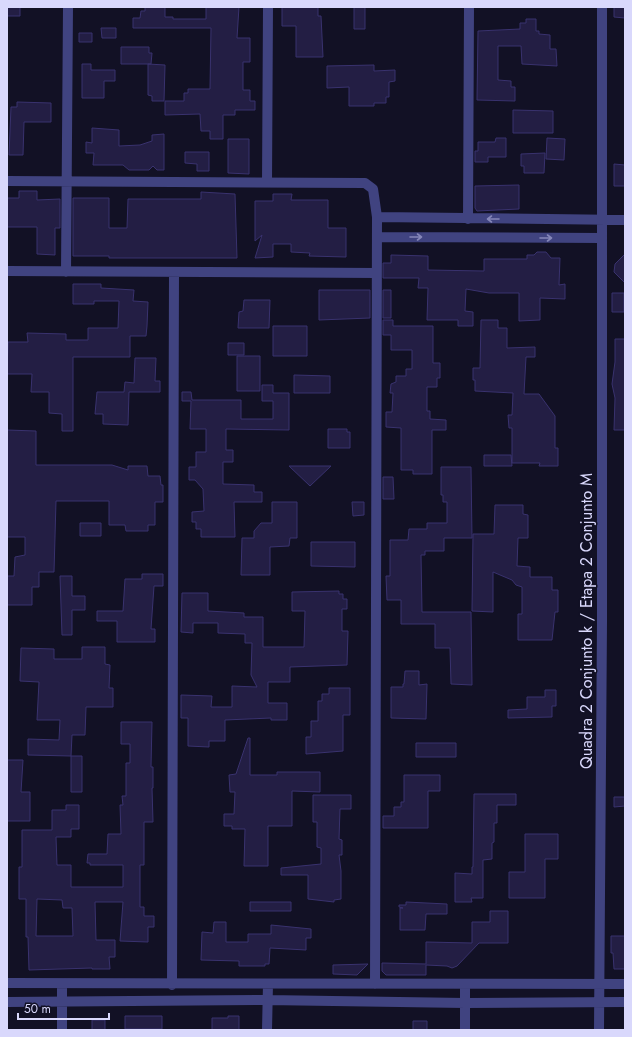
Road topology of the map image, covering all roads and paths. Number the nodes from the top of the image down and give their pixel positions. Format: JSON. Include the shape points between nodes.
{"nodes":[{"id":1,"x":68,"y":7,"type":"edge"},
{"id":2,"x":268,"y":7,"type":"edge"},
{"id":3,"x":468,"y":7,"type":"edge"},
{"id":4,"x":602,"y":7,"type":"edge"},
{"id":5,"x":68,"y":180,"type":"junction"},
{"id":6,"x":7,"y":181,"type":"edge"},
{"id":7,"x":268,"y":182,"type":"junction"},
{"id":8,"x":377,"y":218,"type":"junction"},
{"id":9,"x":468,"y":219,"type":"junction"},
{"id":10,"x":602,"y":220,"type":"junction"},
{"id":11,"x":625,"y":220,"type":"edge"},
{"id":12,"x":377,"y":237,"type":"junction"},
{"id":13,"x":602,"y":238,"type":"junction"},
{"id":14,"x":7,"y":272,"type":"edge"},
{"id":15,"x":66,"y":272,"type":"junction"},
{"id":16,"x":174,"y":273,"type":"junction"},
{"id":17,"x":376,"y":273,"type":"junction"},
{"id":18,"x":7,"y":983,"type":"edge"},
{"id":19,"x":62,"y":984,"type":"junction"},
{"id":20,"x":268,"y":984,"type":"junction"},
{"id":21,"x":375,"y":984,"type":"junction"},
{"id":22,"x":465,"y":984,"type":"junction"},
{"id":23,"x":625,"y":984,"type":"edge"},
{"id":24,"x":172,"y":985,"type":"junction"},
{"id":25,"x":599,"y":985,"type":"junction"},
{"id":26,"x":267,"y":1000,"type":"junction"},
{"id":27,"x":7,"y":1002,"type":"edge"},
{"id":28,"x":62,"y":1002,"type":"junction"},
{"id":29,"x":625,"y":1002,"type":"edge"},
{"id":30,"x":465,"y":1003,"type":"junction"},
{"id":31,"x":599,"y":1003,"type":"junction"},
{"id":32,"x":62,"y":1030,"type":"edge"},
{"id":33,"x":267,"y":1030,"type":"edge"},
{"id":34,"x":465,"y":1030,"type":"edge"},
{"id":35,"x":599,"y":1030,"type":"edge"}],
"edges":[{"from":1,"to":5,"type":"street"},
{"from":2,"to":7,"type":"street"},
{"from":3,"to":9,"type":"street"},
{"from":4,"to":10,"type":"street","name":"Quadra 2 Conjunto k / Etapa 2 Conjunto M"},
{"from":5,"to":6,"type":"street"},
{"from":5,"to":7,"type":"street"},
{"from":5,"to":15,"type":"street"},
{"from":7,"to":8,"type":"street","via":[[365,183],[373,189]]},
{"from":8,"to":9,"type":"street"},
{"from":8,"to":12,"type":"street"},
{"from":10,"to":9,"type":"street","one_way":true},
{"from":10,"to":11,"type":"street"},
{"from":10,"to":13,"type":"street","name":"Quadra 2 Conjunto k / Etapa 2 Conjunto M"},
{"from":12,"to":13,"type":"street","one_way":true},
{"from":12,"to":17,"type":"street"},
{"from":13,"to":25,"type":"street","name":"Quadra 2 Conjunto k / Etapa 2 Conjunto M"},
{"from":14,"to":15,"type":"street"},
{"from":15,"to":16,"type":"street"},
{"from":16,"to":17,"type":"street"},
{"from":16,"to":24,"type":"street"},
{"from":17,"to":21,"type":"street"},
{"from":18,"to":19,"type":"street"},
{"from":19,"to":24,"type":"street"},
{"from":19,"to":28,"type":"street"},
{"from":20,"to":21,"type":"street"},
{"from":20,"to":24,"type":"street"},
{"from":20,"to":26,"type":"street"},
{"from":21,"to":22,"type":"street"},
{"from":22,"to":25,"type":"street"},
{"from":22,"to":30,"type":"street"},
{"from":23,"to":25,"type":"street"},
{"from":25,"to":31,"type":"street","name":"Quadra 2 Conjunto k / Etapa 2 Conjunto M"},
{"from":26,"to":28,"type":"street"},
{"from":26,"to":30,"type":"street"},
{"from":26,"to":33,"type":"street"},
{"from":27,"to":28,"type":"street"},
{"from":28,"to":32,"type":"street"},
{"from":29,"to":31,"type":"street"},
{"from":30,"to":31,"type":"street"},
{"from":30,"to":34,"type":"street"},
{"from":31,"to":35,"type":"street","name":"Quadra 2 Conjunto k / Etapa 2 Conjunto M"}]}
